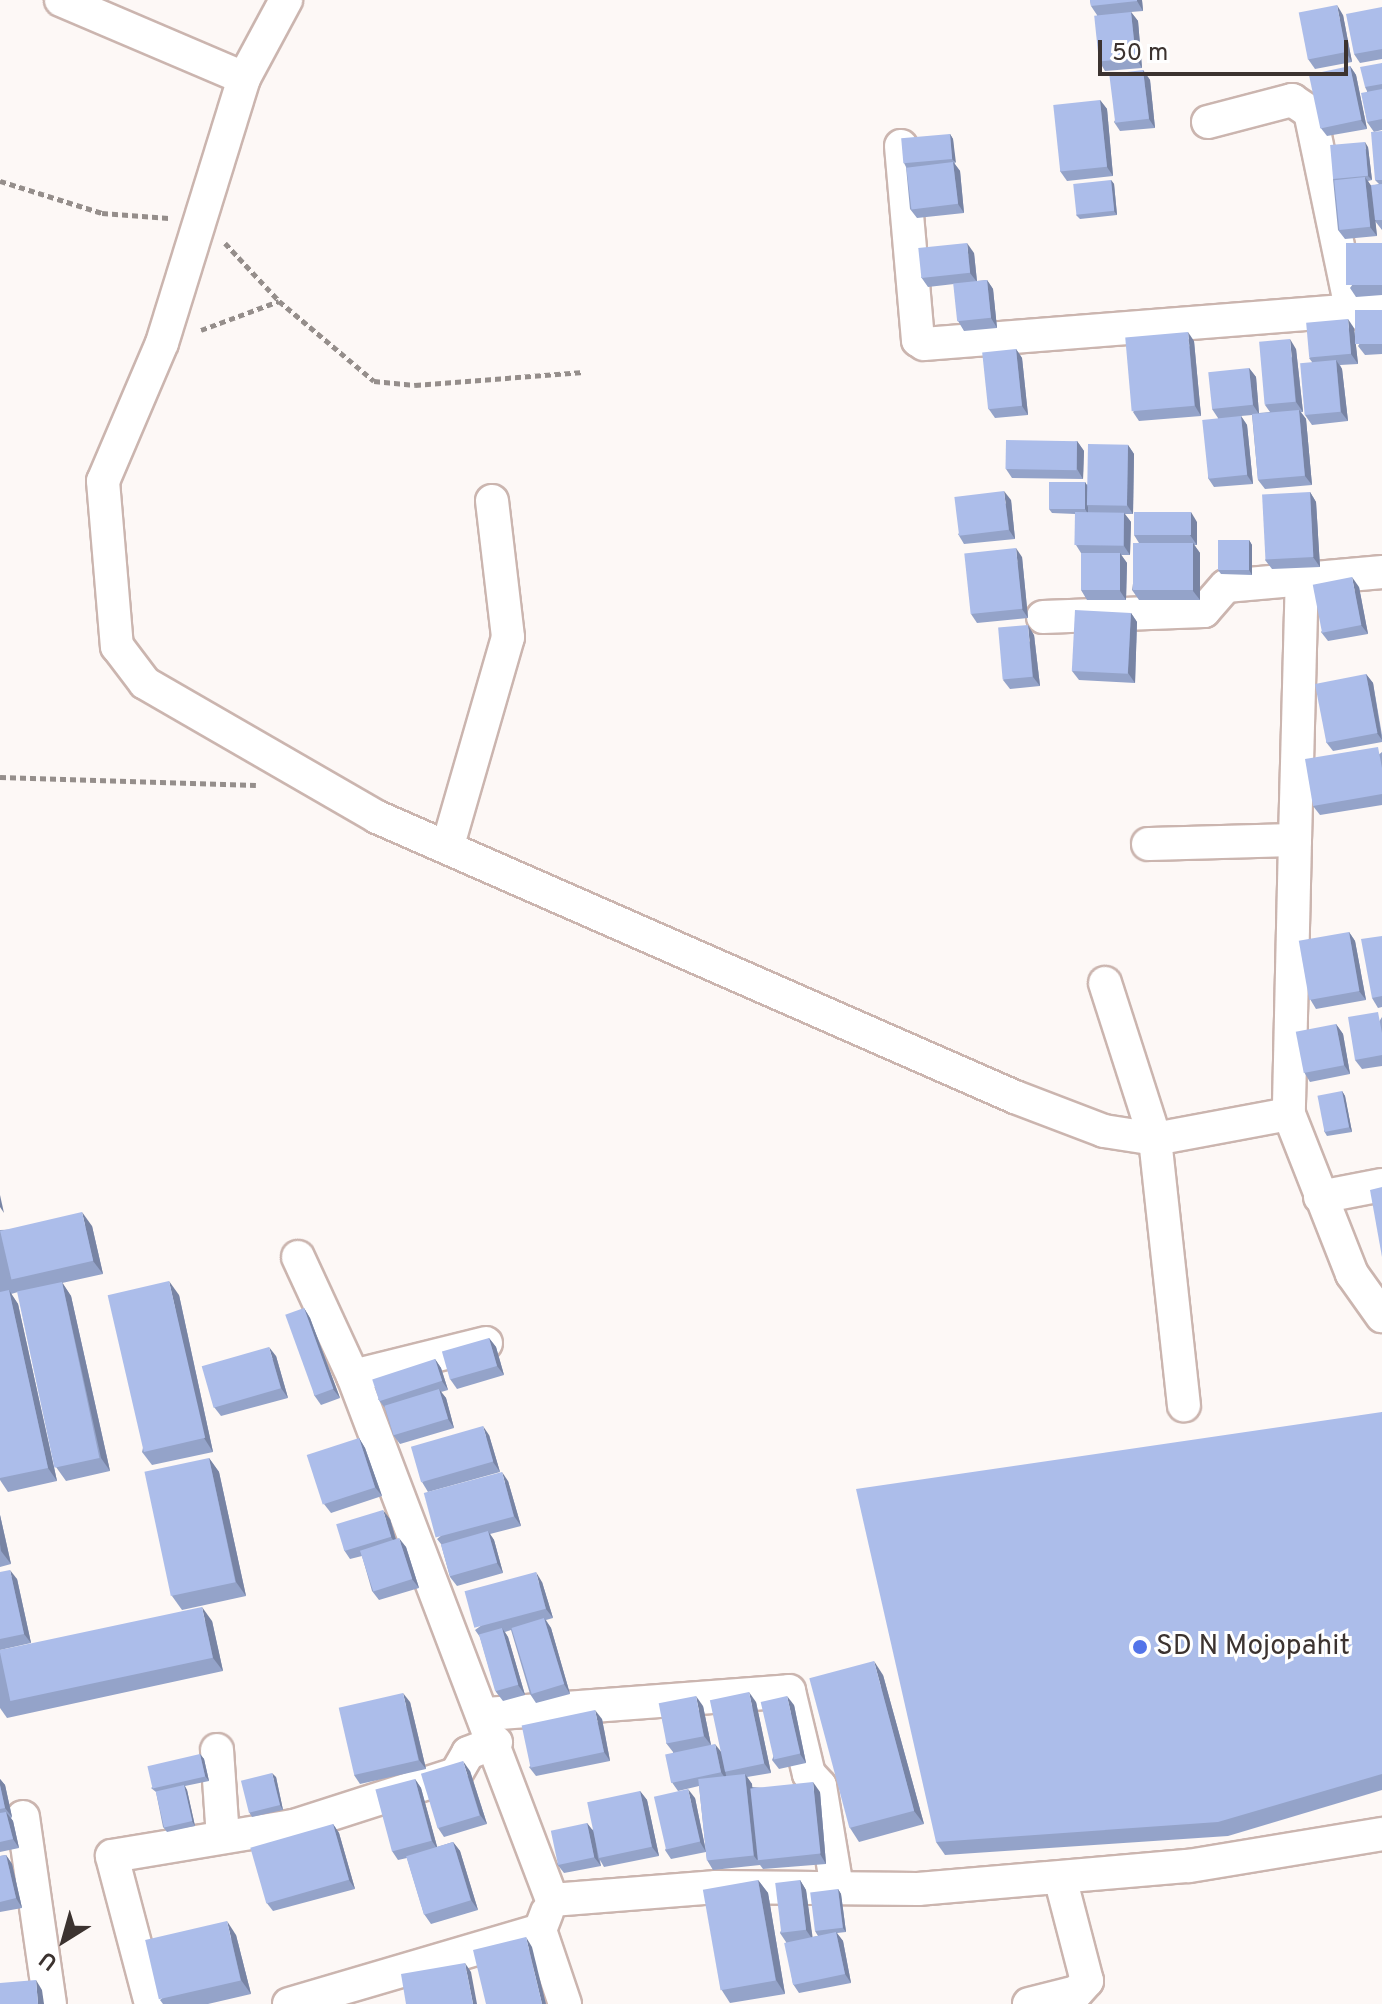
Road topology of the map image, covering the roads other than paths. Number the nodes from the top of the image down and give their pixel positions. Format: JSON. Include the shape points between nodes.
{"nodes":[{"id":1,"x":61,"y":0,"type":"edge"},
{"id":2,"x":286,"y":0,"type":"edge"},
{"id":3,"x":244,"y":78,"type":"junction"},
{"id":4,"x":1208,"y":122,"type":"dead end"},
{"id":5,"x":901,"y":146,"type":"edge"},
{"id":6,"x":1367,"y":311,"type":"edge"},
{"id":7,"x":492,"y":501,"type":"dead end"},
{"id":8,"x":1382,"y":572,"type":"edge"},
{"id":9,"x":1302,"y":581,"type":"junction"},
{"id":10,"x":1043,"y":617,"type":"dead end"},
{"id":11,"x":1295,"y":840,"type":"junction"},
{"id":12,"x":1148,"y":844,"type":"dead end"},
{"id":13,"x":448,"y":845,"type":"junction"},
{"id":14,"x":1105,"y":983,"type":"dead end"},
{"id":15,"x":1289,"y":1114,"type":"junction"},
{"id":16,"x":1155,"y":1139,"type":"junction"},
{"id":17,"x":1382,"y":1185,"type":"edge"},
{"id":18,"x":1320,"y":1197,"type":"junction"},
{"id":19,"x":298,"y":1257,"type":"dead end"},
{"id":20,"x":1382,"y":1316,"type":"edge"},
{"id":21,"x":487,"y":1343,"type":"edge"},
{"id":22,"x":353,"y":1376,"type":"junction"},
{"id":23,"x":1184,"y":1405,"type":"dead end"},
{"id":24,"x":491,"y":1728,"type":"junction"},
{"id":25,"x":217,"y":1750,"type":"dead end"},
{"id":26,"x":23,"y":1817,"type":"dead end"},
{"id":27,"x":1382,"y":1834,"type":"edge"},
{"id":28,"x":223,"y":1837,"type":"junction"},
{"id":29,"x":1060,"y":1877,"type":"junction"},
{"id":30,"x":837,"y":1888,"type":"junction"},
{"id":31,"x":546,"y":1915,"type":"junction"},
{"id":32,"x":50,"y":2004,"type":"edge"},
{"id":33,"x":151,"y":2004,"type":"edge"},
{"id":34,"x":289,"y":2004,"type":"edge"},
{"id":35,"x":565,"y":2004,"type":"edge"},
{"id":36,"x":1029,"y":2004,"type":"edge"}],
"edges":[{"from":1,"to":3,"type":"street"},
{"from":2,"to":3,"type":"street"},
{"from":3,"to":13,"type":"street","via":[[204,221],[162,343],[103,481],[117,646],[171,703],[313,785]]},
{"from":4,"to":6,"type":"street","via":[[1292,100],[1310,112]]},
{"from":5,"to":6,"type":"street","via":[[924,344]]},
{"from":7,"to":13,"type":"street","via":[[508,637]]},
{"from":8,"to":9,"type":"street"},
{"from":9,"to":10,"type":"street","via":[[1226,586],[1204,611]]},
{"from":9,"to":11,"type":"street"},
{"from":11,"to":12,"type":"street"},
{"from":11,"to":15,"type":"street"},
{"from":13,"to":16,"type":"street","via":[[1015,1097],[1104,1131]]},
{"from":14,"to":16,"type":"street"},
{"from":15,"to":16,"type":"street"},
{"from":15,"to":18,"type":"street"},
{"from":16,"to":23,"type":"street"},
{"from":17,"to":18,"type":"street"},
{"from":18,"to":20,"type":"street","via":[[1352,1274]]},
{"from":19,"to":22,"type":"street"},
{"from":21,"to":22,"type":"street"},
{"from":22,"to":24,"type":"street"},
{"from":24,"to":28,"type":"street","via":[[456,1774],[294,1826]]},
{"from":24,"to":30,"type":"street","via":[[786,1689],[798,1707],[809,1774],[820,1786]]},
{"from":24,"to":31,"type":"street"},
{"from":25,"to":28,"type":"street"},
{"from":26,"to":32,"type":"street"},
{"from":27,"to":29,"type":"street","via":[[1189,1866]]},
{"from":28,"to":33,"type":"street","via":[[108,1860]]},
{"from":29,"to":30,"type":"street"},
{"from":29,"to":36,"type":"street","via":[[1087,1981],[1077,1992]]},
{"from":30,"to":31,"type":"street","via":[[716,1887]]},
{"from":31,"to":34,"type":"street"},
{"from":31,"to":35,"type":"street"}]}
